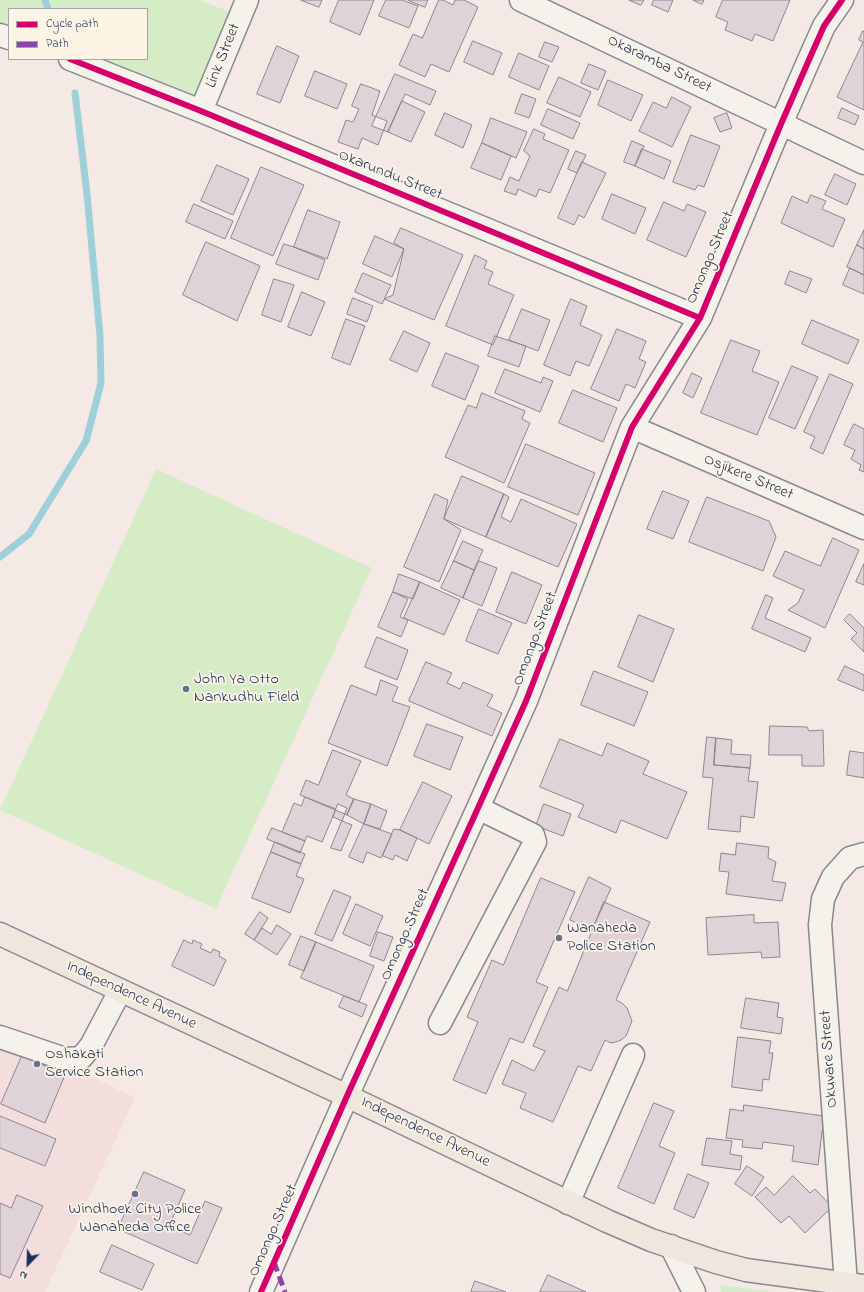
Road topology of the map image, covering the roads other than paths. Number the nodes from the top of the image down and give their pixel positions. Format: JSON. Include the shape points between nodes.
{"nodes":[{"id":1,"x":247,"y":0,"type":"edge"},
{"id":2,"x":842,"y":0,"type":"edge"},
{"id":3,"x":533,"y":2,"type":"edge"},
{"id":4,"x":73,"y":60,"type":"edge"},
{"id":5,"x":201,"y":111,"type":"junction"},
{"id":6,"x":780,"y":124,"type":"junction"},
{"id":7,"x":864,"y":163,"type":"edge"},
{"id":8,"x":700,"y":318,"type":"junction"},
{"id":9,"x":632,"y":427,"type":"junction"},
{"id":10,"x":864,"y":528,"type":"edge"},
{"id":11,"x":478,"y":808,"type":"junction"},
{"id":12,"x":864,"y":854,"type":"edge"},
{"id":13,"x":0,"y":934,"type":"edge"},
{"id":14,"x":120,"y":991,"type":"junction"},
{"id":15,"x":440,"y":1023,"type":"dead end"},
{"id":16,"x":0,"y":1037,"type":"edge"},
{"id":17,"x":633,"y":1055,"type":"dead end"},
{"id":18,"x":347,"y":1096,"type":"junction"},
{"id":19,"x":568,"y":1203,"type":"junction"},
{"id":20,"x":671,"y":1246,"type":"junction"},
{"id":21,"x":855,"y":1285,"type":"edge"},
{"id":22,"x":261,"y":1292,"type":"edge"},
{"id":23,"x":694,"y":1292,"type":"edge"}],
"edges":[{"from":1,"to":5,"type":"street","name":"Link Street"},
{"from":2,"to":6,"type":"street","name":"Omongo Street","via":[[824,26]]},
{"from":3,"to":6,"type":"street","name":"Okaramba Street"},
{"from":4,"to":5,"type":"street","name":"Okarundu Street"},
{"from":5,"to":8,"type":"street","name":"Okarundu Street"},
{"from":6,"to":7,"type":"street","name":"Okaramba Street"},
{"from":6,"to":8,"type":"street","name":"Omongo Street"},
{"from":8,"to":9,"type":"street","name":"Omongo Street"},
{"from":9,"to":10,"type":"street","name":"Osjikere Street"},
{"from":9,"to":11,"type":"street","name":"Omongo Street","via":[[526,701]]},
{"from":11,"to":15,"type":"street","via":[[533,835],[536,842]]},
{"from":11,"to":18,"type":"street","name":"Omongo Street"},
{"from":12,"to":21,"type":"street","name":"Okuvare Street","via":[[850,858],[833,877],[824,899],[820,925]]},
{"from":13,"to":14,"type":"main road","name":"Independence Avenue"},
{"from":14,"to":16,"type":"street","via":[[91,1046],[80,1058],[65,1059]]},
{"from":14,"to":18,"type":"main road","name":"Independence Avenue"},
{"from":17,"to":19,"type":"street"},
{"from":18,"to":19,"type":"main road","name":"Independence Avenue"},
{"from":18,"to":22,"type":"street","name":"Omongo Street"},
{"from":19,"to":20,"type":"main road","name":"Independence Avenue"},
{"from":20,"to":21,"type":"main road","name":"Independence Avenue","via":[[746,1270]]},
{"from":20,"to":23,"type":"street"}]}
